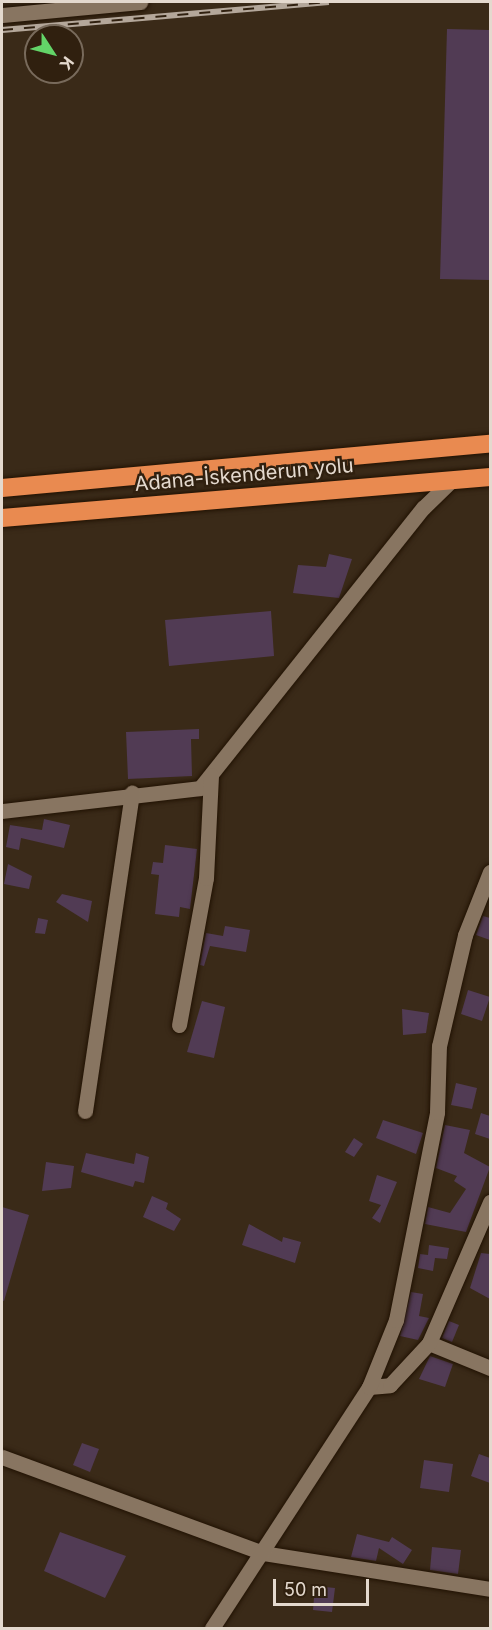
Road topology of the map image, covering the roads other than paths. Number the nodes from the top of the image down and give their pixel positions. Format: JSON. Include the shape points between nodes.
{"nodes":[{"id":1,"x":140,"y":2,"type":"edge"},
{"id":2,"x":2,"y":15,"type":"edge"},
{"id":3,"x":490,"y":444,"type":"edge"},
{"id":4,"x":490,"y":477,"type":"edge"},
{"id":5,"x":452,"y":480,"type":"junction"},
{"id":6,"x":2,"y":488,"type":"edge"},
{"id":7,"x":2,"y":518,"type":"edge"},
{"id":8,"x":211,"y":775,"type":"junction"},
{"id":9,"x":132,"y":792,"type":"junction"},
{"id":10,"x":2,"y":811,"type":"edge"},
{"id":11,"x":490,"y":872,"type":"edge"},
{"id":12,"x":179,"y":1025,"type":"dead end"},
{"id":13,"x":85,"y":1111,"type":"dead end"},
{"id":14,"x":490,"y":1202,"type":"edge"},
{"id":15,"x":429,"y":1343,"type":"junction"},
{"id":16,"x":490,"y":1368,"type":"edge"},
{"id":17,"x":369,"y":1387,"type":"junction"},
{"id":18,"x":2,"y":1457,"type":"edge"},
{"id":19,"x":263,"y":1553,"type":"junction"},
{"id":20,"x":490,"y":1589,"type":"edge"},
{"id":21,"x":212,"y":1629,"type":"edge"}],
"edges":[{"from":1,"to":2,"type":"street"},
{"from":3,"to":6,"type":"highway"},
{"from":4,"to":5,"type":"highway","name":"Adana-İskenderun yolu"},
{"from":5,"to":7,"type":"highway","name":"Adana-İskenderun yolu"},
{"from":5,"to":8,"type":"street","via":[[423,507]]},
{"from":8,"to":9,"type":"street","via":[[200,788]]},
{"from":8,"to":12,"type":"street","via":[[206,878]]},
{"from":9,"to":10,"type":"street"},
{"from":9,"to":13,"type":"street"},
{"from":11,"to":17,"type":"street","via":[[465,935],[439,1046],[437,1112],[396,1320]]},
{"from":14,"to":15,"type":"street"},
{"from":15,"to":16,"type":"street"},
{"from":15,"to":17,"type":"street","via":[[390,1385]]},
{"from":17,"to":19,"type":"street"},
{"from":18,"to":19,"type":"street"},
{"from":19,"to":20,"type":"street"},
{"from":19,"to":21,"type":"street"}]}
